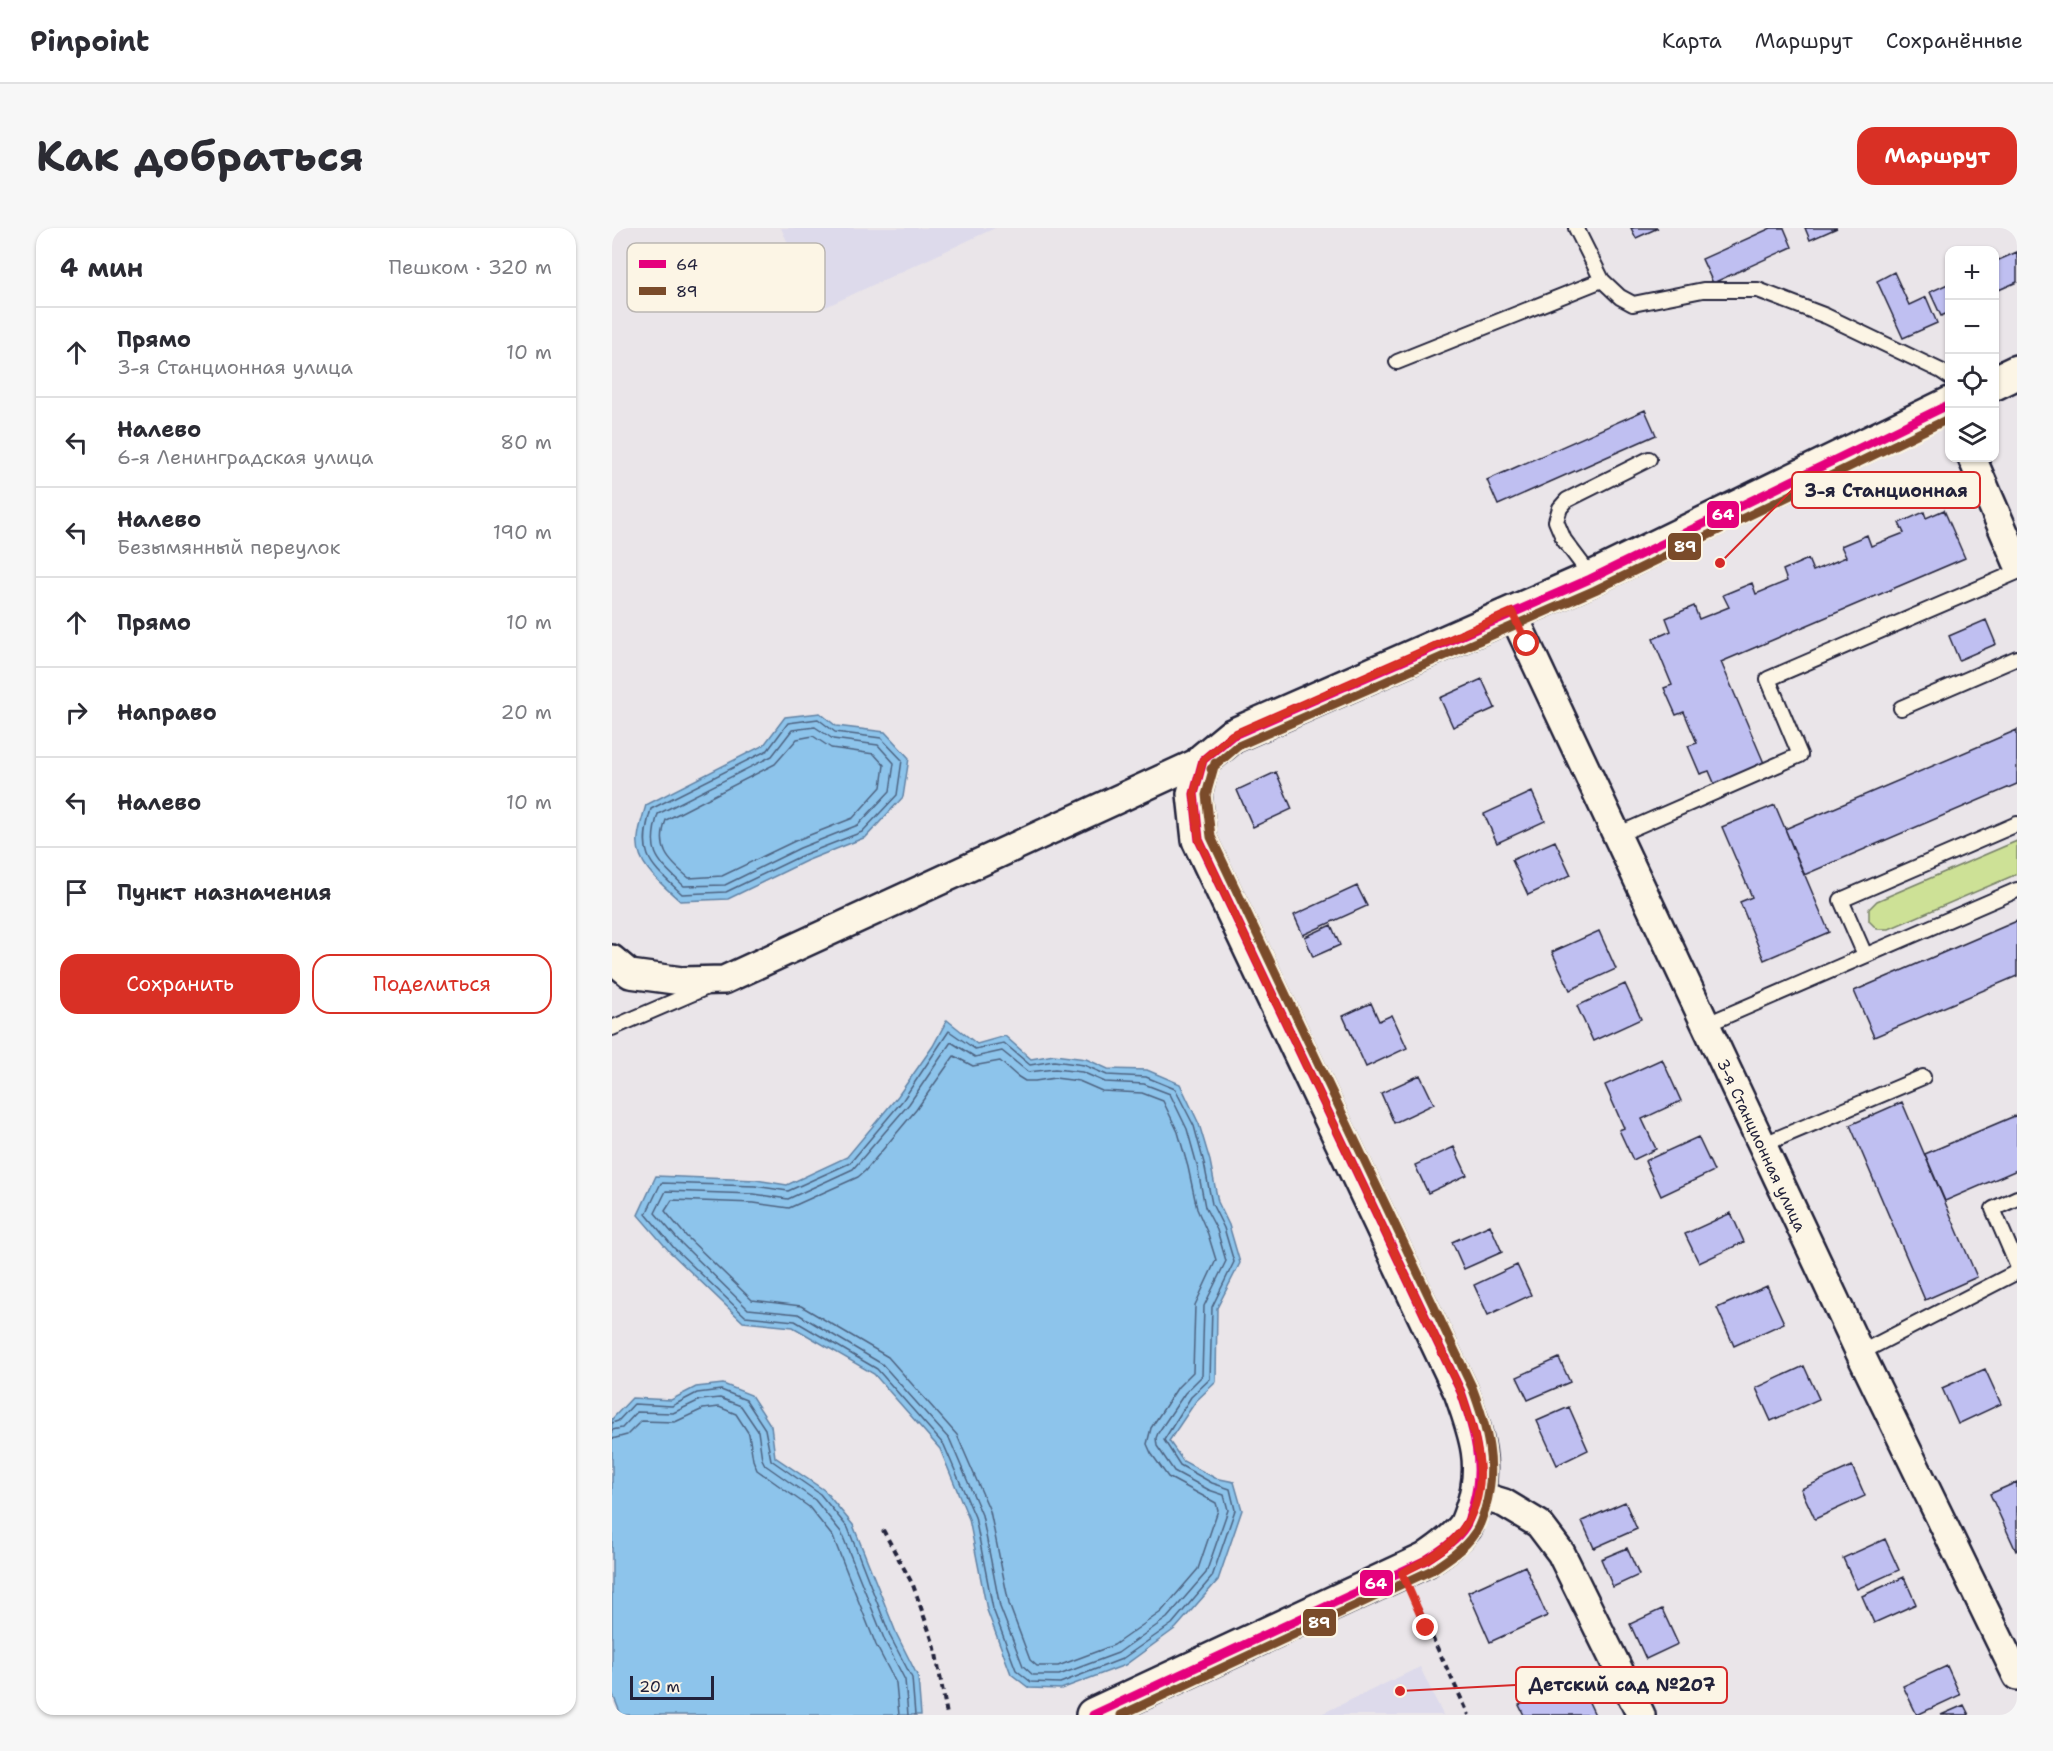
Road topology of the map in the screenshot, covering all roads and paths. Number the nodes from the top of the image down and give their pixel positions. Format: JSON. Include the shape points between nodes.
{"nodes":[{"id":1,"x":1576,"y":228,"type":"edge"},
{"id":2,"x":1602,"y":280,"type":"junction"},
{"id":3,"x":1397,"y":362,"type":"dead end"},
{"id":4,"x":2017,"y":372,"type":"edge"},
{"id":5,"x":1945,"y":374,"type":"edge"},
{"id":6,"x":1999,"y":381,"type":"edge"},
{"id":7,"x":1945,"y":407,"type":"edge"},
{"id":8,"x":1648,"y":459,"type":"dead end"},
{"id":9,"x":1974,"y":462,"type":"edge"},
{"id":10,"x":2017,"y":562,"type":"edge"},
{"id":11,"x":2017,"y":572,"type":"edge"},
{"id":12,"x":1590,"y":579,"type":"junction"},
{"id":13,"x":1512,"y":612,"type":"junction"},
{"id":14,"x":2017,"y":658,"type":"edge"},
{"id":15,"x":1901,"y":708,"type":"dead end"},
{"id":16,"x":1203,"y":760,"type":"junction"},
{"id":17,"x":2017,"y":824,"type":"edge"},
{"id":18,"x":1617,"y":835,"type":"junction"},
{"id":19,"x":2017,"y":890,"type":"edge"},
{"id":20,"x":1865,"y":955,"type":"junction"},
{"id":21,"x":612,"y":959,"type":"edge"},
{"id":22,"x":724,"y":980,"type":"junction"},
{"id":23,"x":1705,"y":1025,"type":"junction"},
{"id":24,"x":612,"y":1028,"type":"edge"},
{"id":25,"x":1923,"y":1077,"type":"dead end"},
{"id":26,"x":1762,"y":1145,"type":"junction"},
{"id":27,"x":2017,"y":1198,"type":"edge"},
{"id":28,"x":2017,"y":1265,"type":"edge"},
{"id":29,"x":2017,"y":1272,"type":"edge"},
{"id":30,"x":1860,"y":1353,"type":"junction"},
{"id":31,"x":1478,"y":1495,"type":"junction"},
{"id":32,"x":883,"y":1530,"type":"dead end"},
{"id":33,"x":1402,"y":1573,"type":"junction"},
{"id":34,"x":2017,"y":1676,"type":"edge"},
{"id":35,"x":947,"y":1715,"type":"edge"},
{"id":36,"x":1093,"y":1715,"type":"edge"},
{"id":37,"x":1469,"y":1715,"type":"edge"},
{"id":38,"x":1641,"y":1715,"type":"edge"}],
"edges":[{"from":1,"to":2,"type":"lane"},
{"from":2,"to":3,"type":"lane"},
{"from":2,"to":5,"type":"lane","via":[[1634,304],[1703,290],[1758,290],[1826,316]]},
{"from":4,"to":6,"type":"street"},
{"from":7,"to":12,"type":"street"},
{"from":8,"to":12,"type":"lane","via":[[1567,500],[1560,508],[1556,521],[1564,540]]},
{"from":9,"to":10,"type":"street"},
{"from":11,"to":18,"type":"lane","via":[[1768,679],[1800,754]]},
{"from":12,"to":13,"type":"street"},
{"from":13,"to":16,"type":"street","via":[[1232,735]]},
{"from":13,"to":18,"type":"street","name":"3-я Станционная улица"},
{"from":14,"to":15,"type":"lane"},
{"from":16,"to":22,"type":"street"},
{"from":16,"to":31,"type":"street","via":[[1194,794],[1199,840],[1461,1392],[1481,1469]]},
{"from":17,"to":20,"type":"lane","via":[[1841,900]]},
{"from":18,"to":23,"type":"street","name":"3-я Станционная улица"},
{"from":19,"to":20,"type":"lane"},
{"from":20,"to":23,"type":"lane"},
{"from":21,"to":22,"type":"street","via":[[630,974],[682,981]]},
{"from":22,"to":24,"type":"lane"},
{"from":23,"to":26,"type":"street","name":"3-я Станционная улица"},
{"from":25,"to":26,"type":"lane"},
{"from":26,"to":30,"type":"street","name":"3-я Станционная улица"},
{"from":27,"to":28,"type":"lane","via":[[1993,1209]]},
{"from":29,"to":30,"type":"lane"},
{"from":30,"to":34,"type":"street","name":"3-я Станционная улица"},
{"from":31,"to":33,"type":"street","via":[[1467,1524],[1449,1544]]},
{"from":31,"to":38,"type":"street","via":[[1504,1503],[1539,1524],[1561,1553]]},
{"from":32,"to":35,"type":"path","via":[[913,1585],[935,1648]]},
{"from":33,"to":36,"type":"street"},
{"from":33,"to":37,"type":"path"}]}
